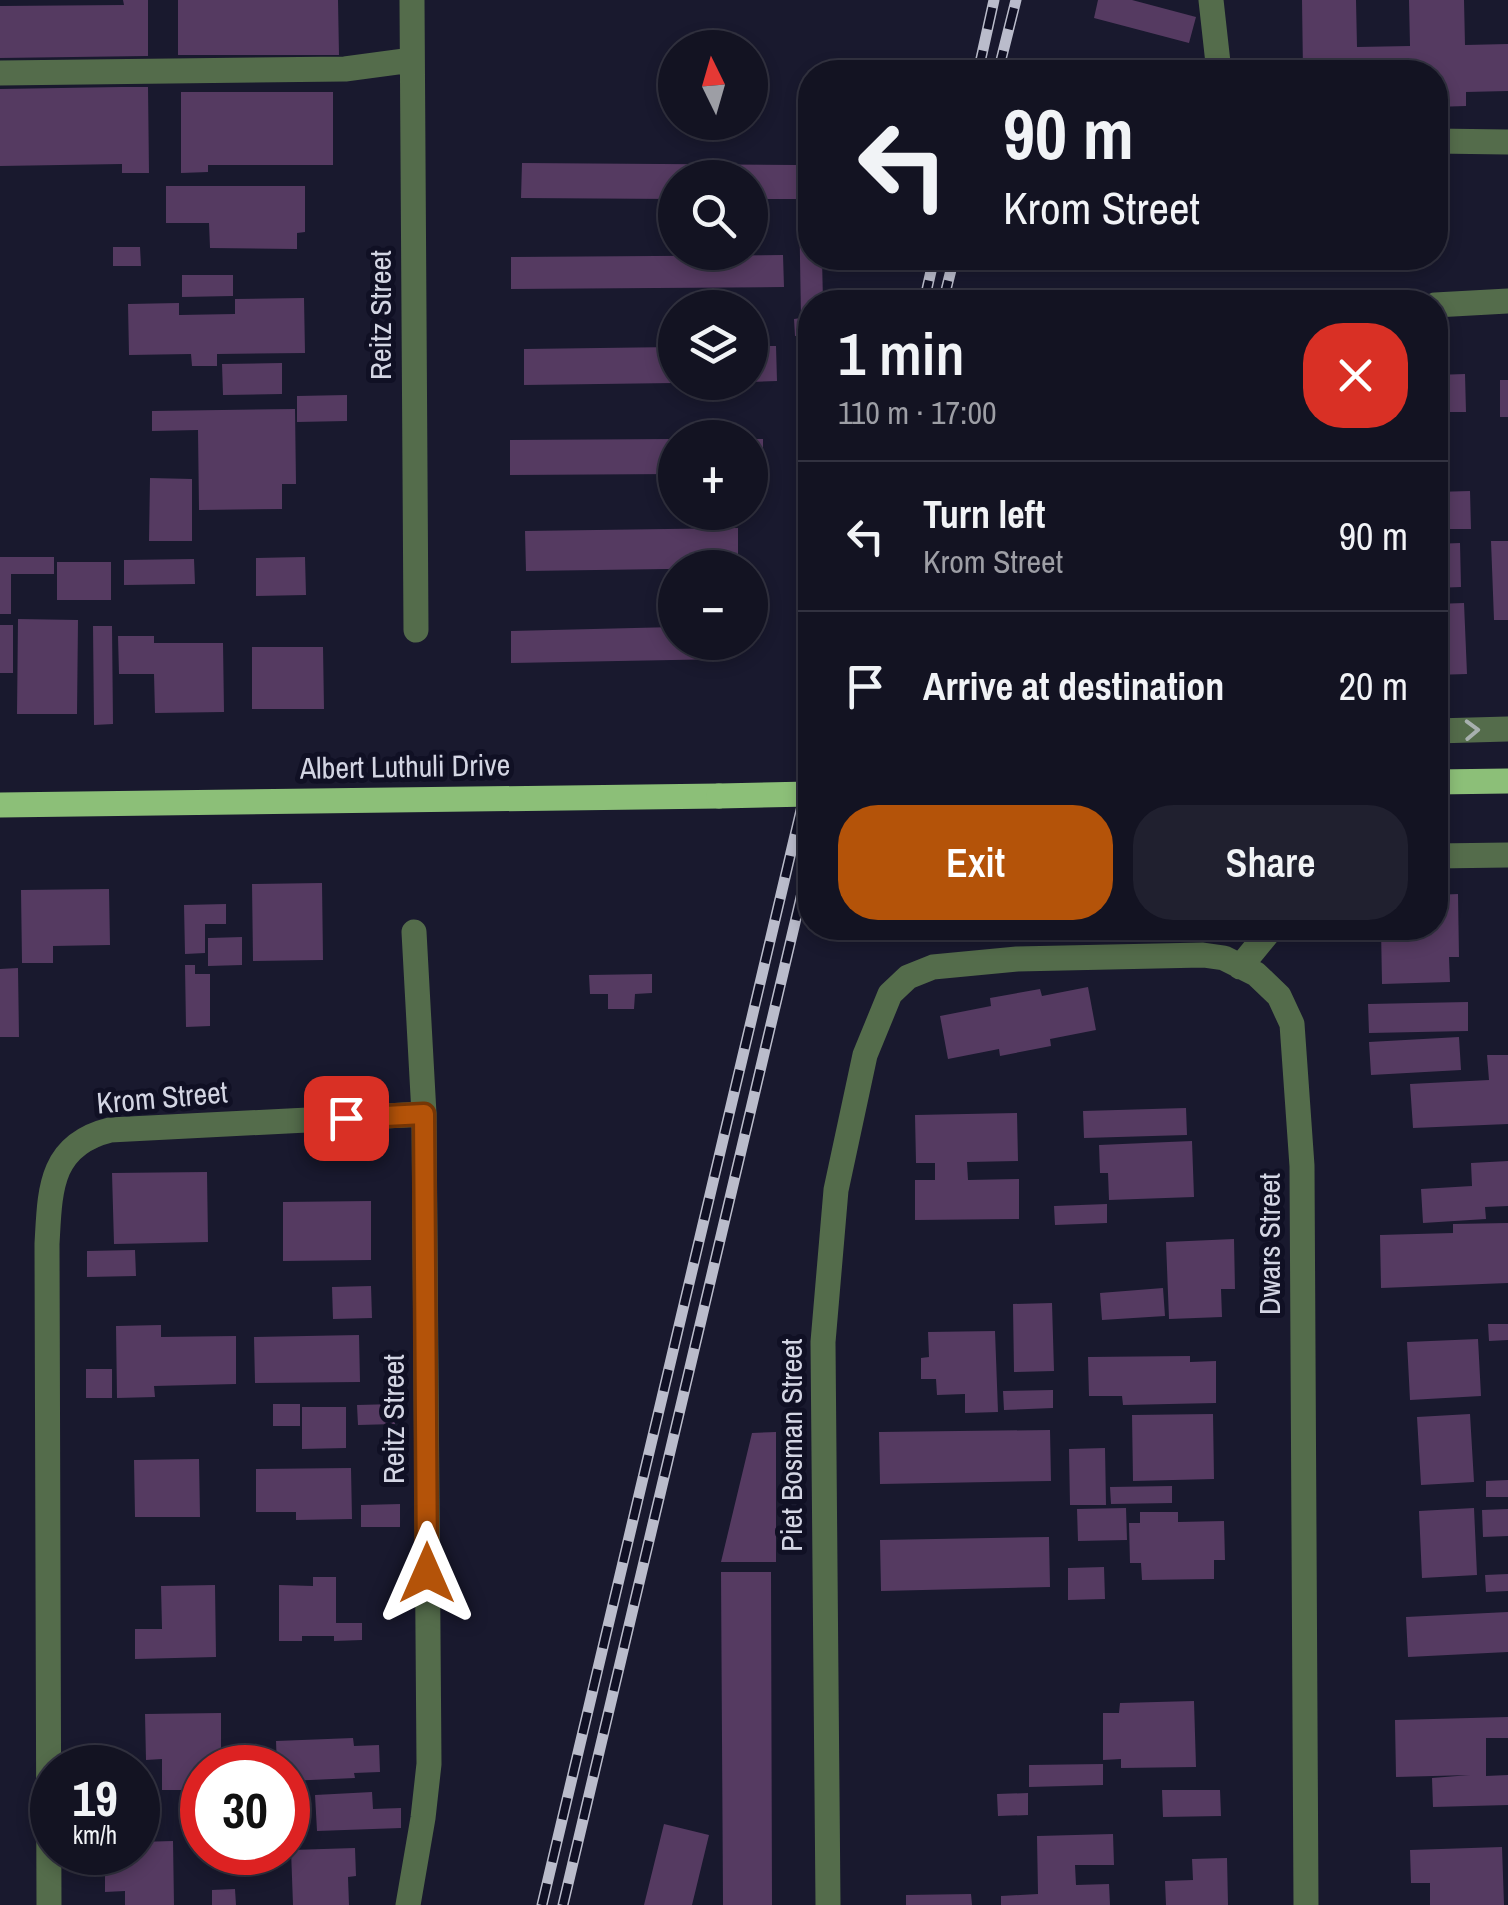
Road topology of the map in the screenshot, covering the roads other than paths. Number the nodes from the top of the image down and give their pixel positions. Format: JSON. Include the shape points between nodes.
{"nodes":[{"id":1,"x":412,"y":0,"type":"edge"},
{"id":2,"x":1211,"y":0,"type":"edge"},
{"id":3,"x":412,"y":60,"type":"junction"},
{"id":4,"x":1218,"y":60,"type":"edge"},
{"id":5,"x":0,"y":73,"type":"edge"},
{"id":6,"x":1448,"y":141,"type":"edge"},
{"id":7,"x":1506,"y":142,"type":"edge"},
{"id":8,"x":1508,"y":301,"type":"edge"},
{"id":9,"x":1448,"y":304,"type":"edge"},
{"id":10,"x":416,"y":630,"type":"dead end"},
{"id":11,"x":1508,"y":729,"type":"edge"},
{"id":12,"x":1448,"y":731,"type":"edge"},
{"id":13,"x":1508,"y":781,"type":"edge"},
{"id":14,"x":1448,"y":782,"type":"edge"},
{"id":15,"x":798,"y":794,"type":"edge"},
{"id":16,"x":0,"y":805,"type":"edge"},
{"id":17,"x":1508,"y":854,"type":"edge"},
{"id":18,"x":1448,"y":856,"type":"edge"},
{"id":19,"x":414,"y":932,"type":"dead end"},
{"id":20,"x":1262,"y":940,"type":"edge"},
{"id":21,"x":1240,"y":967,"type":"junction"},
{"id":22,"x":890,"y":994,"type":"joint"},
{"id":23,"x":424,"y":1114,"type":"junction"},
{"id":24,"x":49,"y":1905,"type":"edge"},
{"id":25,"x":408,"y":1905,"type":"edge"},
{"id":26,"x":828,"y":1905,"type":"edge"},
{"id":27,"x":1306,"y":1905,"type":"edge"}],
"edges":[{"from":1,"to":3,"type":"street","name":"Reitz Street"},
{"from":2,"to":4,"type":"street"},
{"from":3,"to":5,"type":"street","via":[[344,69]]},
{"from":3,"to":10,"type":"street","name":"Reitz Street"},
{"from":6,"to":7,"type":"street"},
{"from":8,"to":9,"type":"street"},
{"from":12,"to":11,"type":"street","one_way":true},
{"from":13,"to":14,"type":"main road"},
{"from":15,"to":16,"type":"main road","name":"Albert Luthuli Drive","bridge":true},
{"from":17,"to":18,"type":"street"},
{"from":19,"to":23,"type":"street","name":"Reitz Street"},
{"from":20,"to":21,"type":"street"},
{"from":21,"to":22,"type":"street","name":"Dwars Street","via":[[1203,955],[1017,959],[933,967],[908,976]]},
{"from":21,"to":27,"type":"street","name":"Dwars Street","via":[[1279,996],[1292,1024],[1302,1166]]},
{"from":22,"to":26,"type":"street","name":"Piet Bosman Street","via":[[865,1055],[836,1190],[823,1342]]},
{"from":23,"to":24,"type":"street","name":"Krom Street","via":[[110,1130],[89,1135],[60,1166],[50,1191],[47,1244]]},
{"from":23,"to":25,"type":"street","name":"Reitz Street","via":[[428,1764]]}]}
